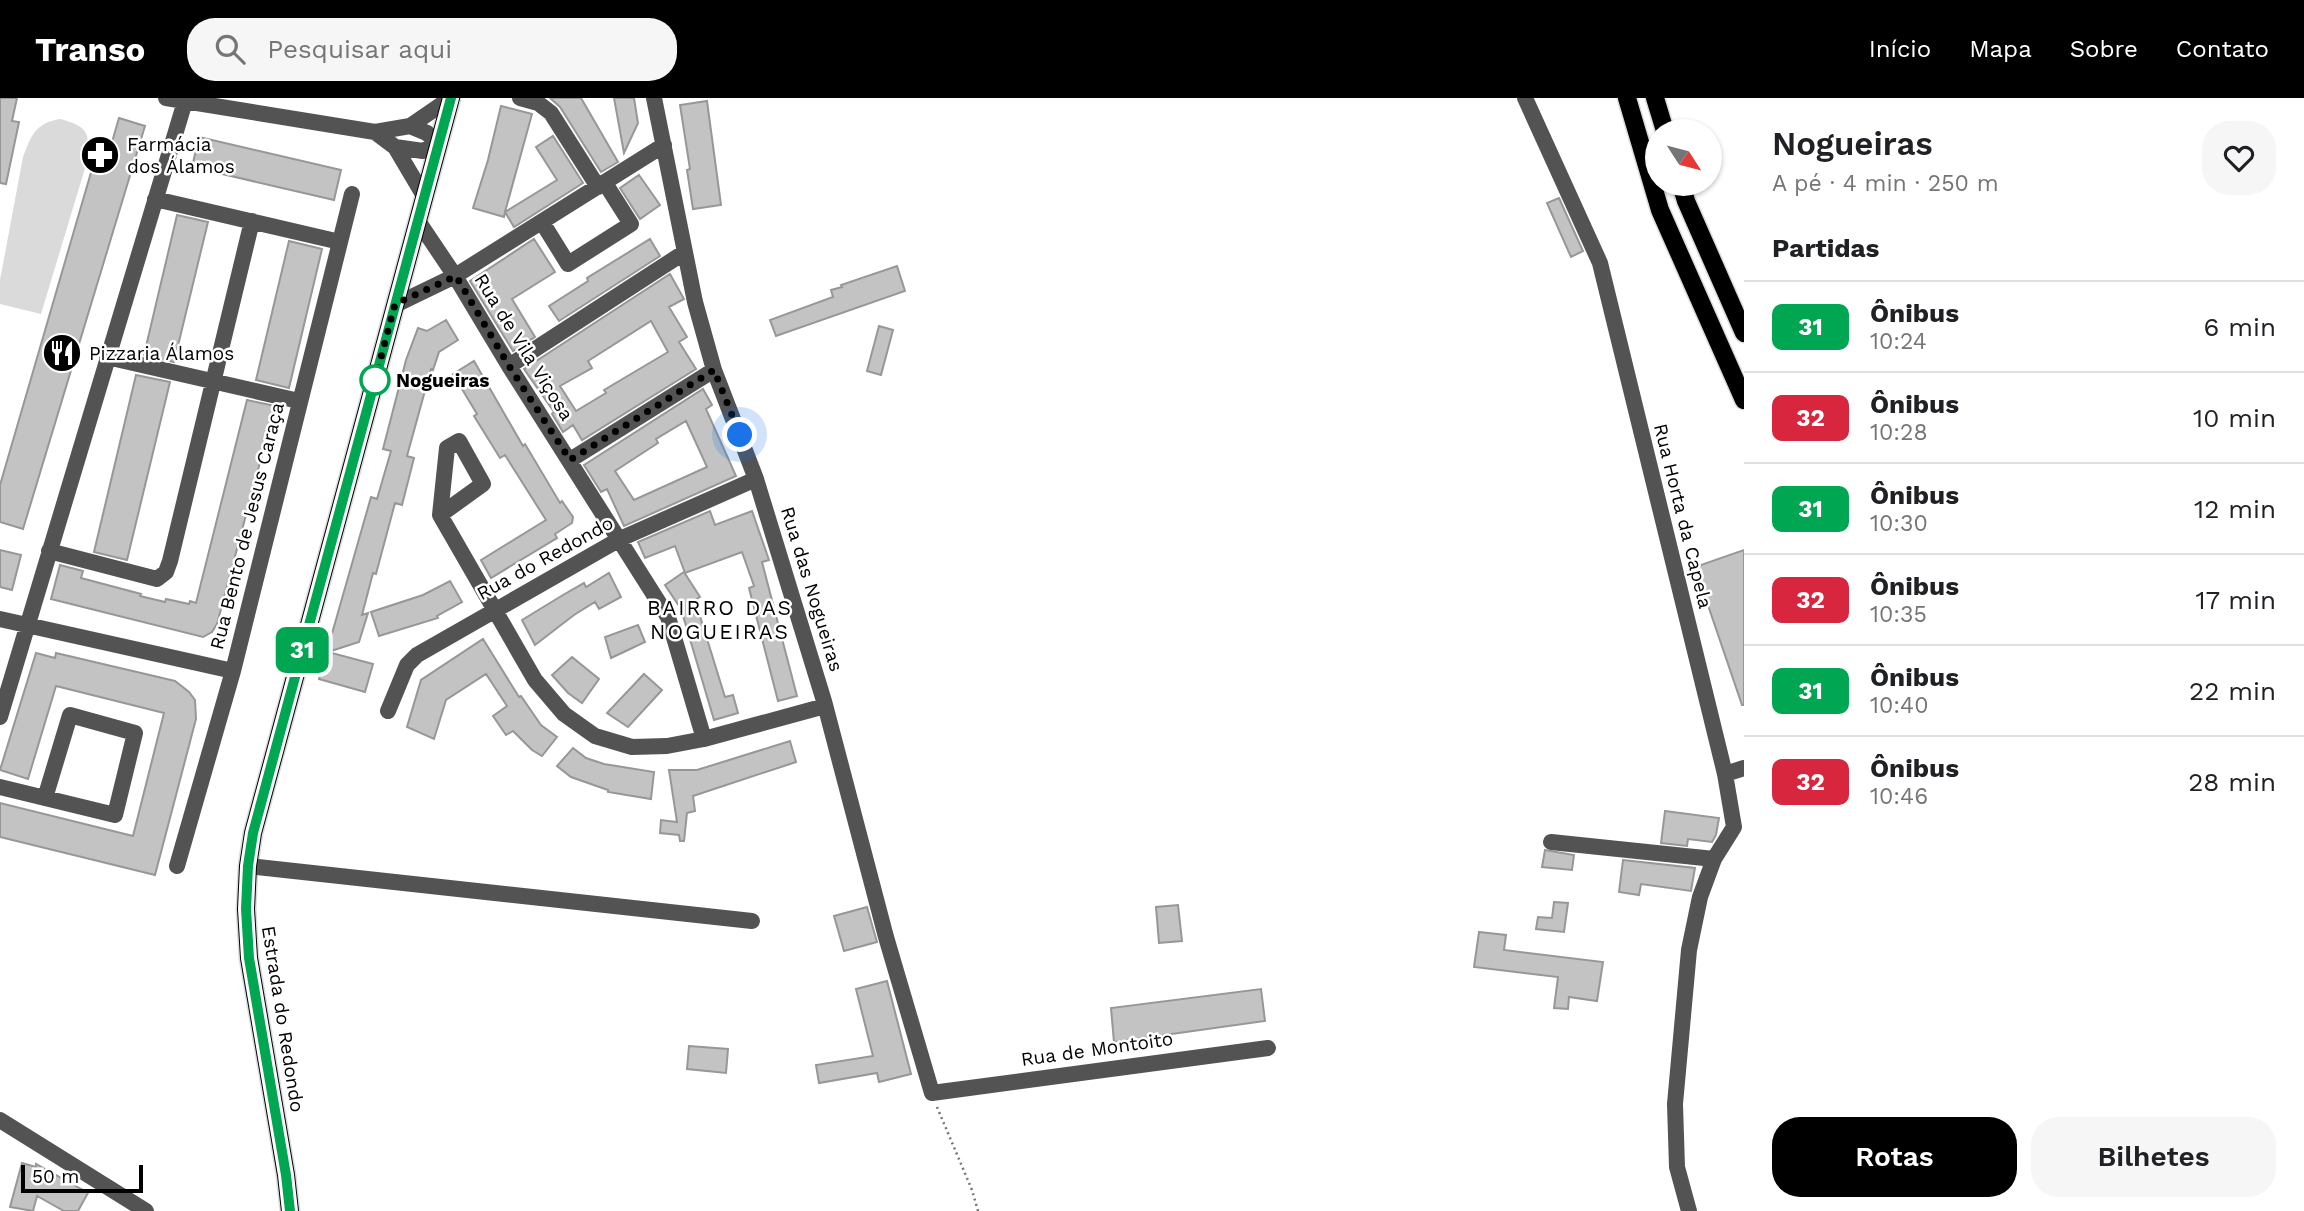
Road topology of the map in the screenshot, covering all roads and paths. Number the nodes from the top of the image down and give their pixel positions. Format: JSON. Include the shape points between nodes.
{"nodes":[{"id":1,"x":166,"y":98,"type":"edge"},
{"id":2,"x":451,"y":98,"type":"edge"},
{"id":3,"x":520,"y":98,"type":"edge"},
{"id":4,"x":654,"y":98,"type":"edge"},
{"id":5,"x":1525,"y":98,"type":"edge"},
{"id":6,"x":1627,"y":98,"type":"edge"},
{"id":7,"x":1655,"y":98,"type":"edge"},
{"id":8,"x":185,"y":100,"type":"edge"},
{"id":9,"x":1661,"y":119,"type":"edge"},
{"id":10,"x":410,"y":126,"type":"junction"},
{"id":11,"x":375,"y":132,"type":"junction"},
{"id":12,"x":438,"y":144,"type":"junction"},
{"id":13,"x":664,"y":145,"type":"junction"},
{"id":14,"x":395,"y":147,"type":"junction"},
{"id":15,"x":601,"y":185,"type":"junction"},
{"id":16,"x":352,"y":194,"type":"dead end"},
{"id":17,"x":424,"y":196,"type":"junction"},
{"id":18,"x":1685,"y":196,"type":"edge"},
{"id":19,"x":155,"y":199,"type":"junction"},
{"id":20,"x":252,"y":221,"type":"junction"},
{"id":21,"x":418,"y":222,"type":"junction"},
{"id":22,"x":542,"y":222,"type":"junction"},
{"id":23,"x":340,"y":242,"type":"junction"},
{"id":24,"x":685,"y":252,"type":"junction"},
{"id":25,"x":456,"y":276,"type":"junction"},
{"id":26,"x":395,"y":304,"type":"junction"},
{"id":27,"x":1744,"y":333,"type":"edge"},
{"id":28,"x":107,"y":357,"type":"junction"},
{"id":29,"x":509,"y":366,"type":"junction"},
{"id":30,"x":714,"y":370,"type":"junction"},
{"id":31,"x":215,"y":381,"type":"junction"},
{"id":32,"x":1744,"y":400,"type":"edge"},
{"id":33,"x":299,"y":401,"type":"junction"},
{"id":34,"x":570,"y":460,"type":"junction"},
{"id":35,"x":757,"y":479,"type":"junction"},
{"id":36,"x":440,"y":515,"type":"dead end"},
{"id":37,"x":620,"y":539,"type":"junction"},
{"id":38,"x":49,"y":551,"type":"junction"},
{"id":39,"x":495,"y":610,"type":"junction"},
{"id":40,"x":0,"y":619,"type":"edge"},
{"id":41,"x":27,"y":626,"type":"junction"},
{"id":42,"x":233,"y":671,"type":"junction"},
{"id":43,"x":825,"y":706,"type":"junction"},
{"id":44,"x":388,"y":711,"type":"dead end"},
{"id":45,"x":0,"y":717,"type":"edge"},
{"id":46,"x":704,"y":739,"type":"junction"},
{"id":47,"x":1744,"y":768,"type":"edge"},
{"id":48,"x":1725,"y":775,"type":"junction"},
{"id":49,"x":0,"y":787,"type":"edge"},
{"id":50,"x":45,"y":798,"type":"junction"},
{"id":51,"x":1551,"y":842,"type":"dead end"},
{"id":52,"x":1714,"y":859,"type":"junction"},
{"id":53,"x":177,"y":866,"type":"dead end"},
{"id":54,"x":248,"y":866,"type":"junction"},
{"id":55,"x":752,"y":921,"type":"dead end"},
{"id":56,"x":1268,"y":1048,"type":"dead end"},
{"id":57,"x":932,"y":1093,"type":"junction"},
{"id":58,"x":0,"y":1120,"type":"edge"},
{"id":59,"x":146,"y":1211,"type":"edge"},
{"id":60,"x":290,"y":1211,"type":"edge"},
{"id":61,"x":978,"y":1211,"type":"edge"},
{"id":62,"x":1689,"y":1211,"type":"edge"}],
"edges":[{"from":1,"to":8,"type":"street"},
{"from":2,"to":10,"type":"street"},
{"from":2,"to":12,"type":"main road"},
{"from":3,"to":15,"type":"street","via":[[551,113]]},
{"from":4,"to":13,"type":"street","name":"Rua das Nogueiras"},
{"from":5,"to":48,"type":"street","name":"Rua Horta da Capela","via":[[1600,263]]},
{"from":6,"to":32,"type":"main road","via":[[1660,210]]},
{"from":7,"to":9,"type":"main road"},
{"from":8,"to":11,"type":"street"},
{"from":8,"to":19,"type":"street"},
{"from":10,"to":11,"type":"street"},
{"from":10,"to":12,"type":"street"},
{"from":11,"to":14,"type":"street"},
{"from":12,"to":14,"type":"street","via":[[422,151]]},
{"from":12,"to":17,"type":"main road"},
{"from":13,"to":15,"type":"street"},
{"from":13,"to":24,"type":"street","name":"Rua das Nogueiras"},
{"from":14,"to":17,"type":"street"},
{"from":15,"to":22,"type":"street"},
{"from":15,"to":22,"type":"street","via":[[631,224],[568,264]]},
{"from":16,"to":23,"type":"street","name":"Rua Bento de Jesus Caraça"},
{"from":17,"to":21,"type":"main road"},
{"from":18,"to":27,"type":"main road"},
{"from":19,"to":20,"type":"street"},
{"from":19,"to":28,"type":"street"},
{"from":20,"to":23,"type":"street"},
{"from":20,"to":31,"type":"street"},
{"from":21,"to":25,"type":"street","name":"Rua de Vila Viçosa"},
{"from":21,"to":26,"type":"main road"},
{"from":22,"to":25,"type":"street"},
{"from":23,"to":33,"type":"street","name":"Rua Bento de Jesus Caraça"},
{"from":24,"to":29,"type":"street"},
{"from":24,"to":30,"type":"street","name":"Rua das Nogueiras"},
{"from":25,"to":26,"type":"street"},
{"from":25,"to":29,"type":"street","name":"Rua de Vila Viçosa"},
{"from":26,"to":54,"type":"main road","name":"Estrada do Redondo","via":[[253,833]]},
{"from":28,"to":31,"type":"street"},
{"from":28,"to":38,"type":"street"},
{"from":29,"to":34,"type":"street","name":"Rua de Vila Viçosa"},
{"from":30,"to":34,"type":"street"},
{"from":30,"to":35,"type":"street","name":"Rua das Nogueiras"},
{"from":31,"to":33,"type":"street"},
{"from":31,"to":38,"type":"street","via":[[166,572],[157,579]]},
{"from":33,"to":42,"type":"street","name":"Rua Bento de Jesus Caraça"},
{"from":34,"to":37,"type":"street","name":"Rua de Vila Viçosa"},
{"from":35,"to":37,"type":"street","name":"Rua do Redondo"},
{"from":35,"to":43,"type":"street","name":"Rua das Nogueiras"},
{"from":36,"to":39,"type":"street"},
{"from":37,"to":39,"type":"street","name":"Rua do Redondo"},
{"from":37,"to":46,"type":"street","name":"Rua de Vila Viçosa","via":[[668,617]]},
{"from":38,"to":41,"type":"street"},
{"from":39,"to":44,"type":"street","name":"Rua do Redondo","via":[[417,655],[407,665]]},
{"from":39,"to":46,"type":"street","via":[[535,680],[565,714],[595,736],[632,747]]},
{"from":40,"to":41,"type":"street"},
{"from":41,"to":42,"type":"street"},
{"from":41,"to":45,"type":"street"},
{"from":42,"to":53,"type":"street","name":"Rua Bento de Jesus Caraça"},
{"from":43,"to":46,"type":"street"},
{"from":43,"to":57,"type":"street","name":"Rua das Nogueiras"},
{"from":47,"to":48,"type":"street"},
{"from":48,"to":52,"type":"street","name":"Rua Horta da Capela","via":[[1734,827]]},
{"from":49,"to":50,"type":"street"},
{"from":50,"to":50,"type":"street","via":[[115,816],[135,733],[69,715]]},
{"from":51,"to":52,"type":"street"},
{"from":52,"to":62,"type":"street","name":"Rua Horta da Capela","via":[[1689,950],[1675,1104],[1677,1167]]},
{"from":54,"to":55,"type":"street"},
{"from":54,"to":60,"type":"main road","name":"Estrada do Redondo","via":[[249,958]]},
{"from":56,"to":57,"type":"street","name":"Rua de Montoito"},
{"from":57,"to":61,"type":"path"},
{"from":58,"to":59,"type":"street"}]}
